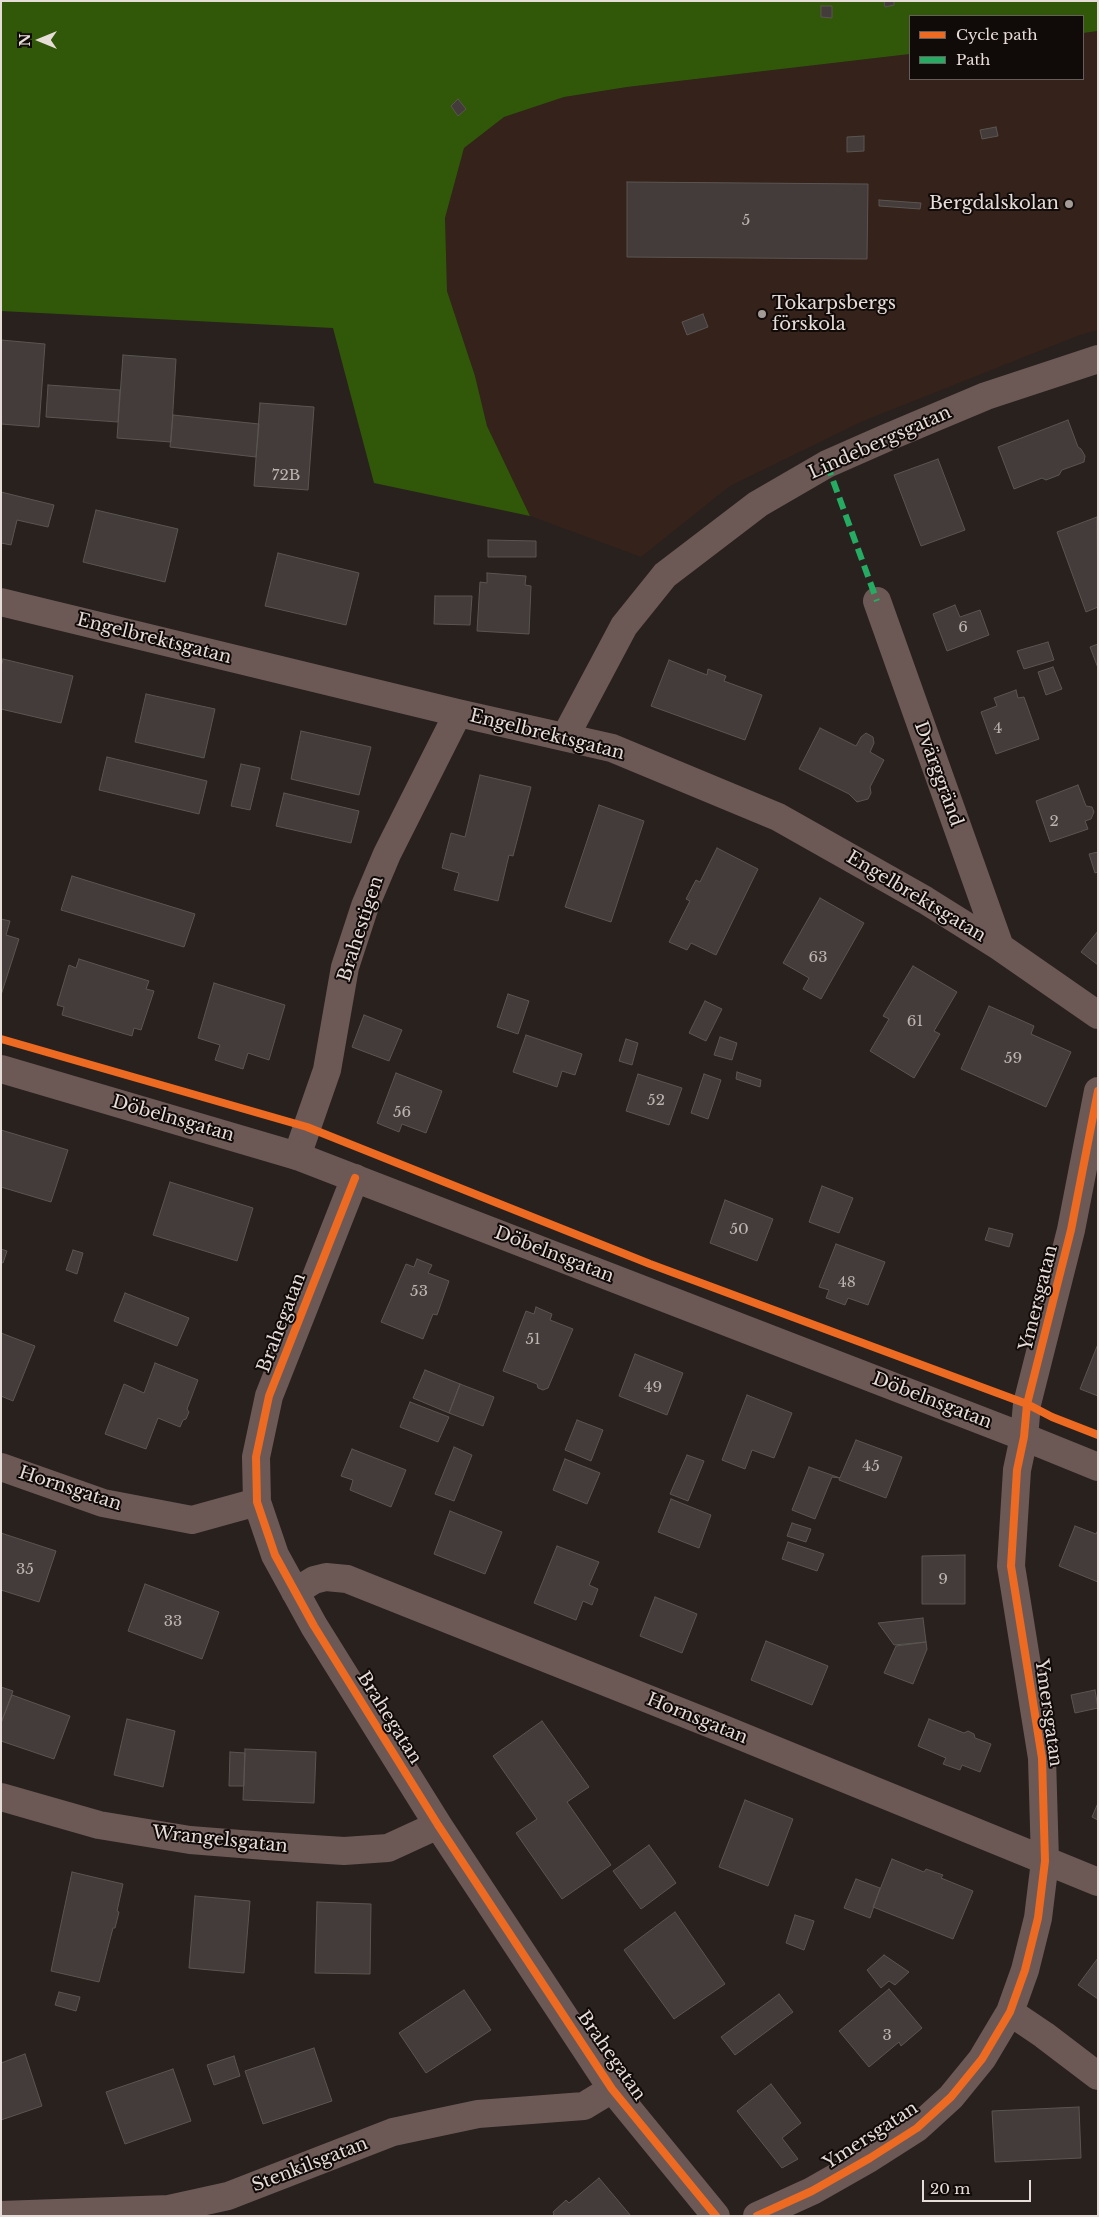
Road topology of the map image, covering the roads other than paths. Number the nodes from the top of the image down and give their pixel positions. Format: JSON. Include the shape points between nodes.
{"nodes":[{"id":1,"x":1098,"y":359,"type":"edge"},
{"id":2,"x":877,"y":601,"type":"dead end"},
{"id":3,"x":1,"y":602,"type":"edge"},
{"id":4,"x":458,"y":713,"type":"junction"},
{"id":5,"x":565,"y":737,"type":"junction"},
{"id":6,"x":1000,"y":946,"type":"junction"},
{"id":7,"x":1098,"y":1016,"type":"edge"},
{"id":8,"x":1,"y":1069,"type":"edge"},
{"id":9,"x":1098,"y":1091,"type":"edge"},
{"id":10,"x":297,"y":1156,"type":"junction"},
{"id":11,"x":355,"y":1178,"type":"junction"},
{"id":12,"x":1024,"y":1437,"type":"junction"},
{"id":13,"x":1,"y":1467,"type":"edge"},
{"id":14,"x":1098,"y":1467,"type":"edge"},
{"id":15,"x":257,"y":1502,"type":"junction"},
{"id":16,"x":295,"y":1592,"type":"junction"},
{"id":17,"x":1,"y":1796,"type":"edge"},
{"id":18,"x":438,"y":1825,"type":"junction"},
{"id":19,"x":1045,"y":1861,"type":"junction"},
{"id":20,"x":1098,"y":1882,"type":"edge"},
{"id":21,"x":1010,"y":2012,"type":"junction"},
{"id":22,"x":1098,"y":2076,"type":"edge"},
{"id":23,"x":612,"y":2088,"type":"junction"},
{"id":24,"x":1,"y":2215,"type":"edge"},
{"id":25,"x":716,"y":2216,"type":"edge"},
{"id":26,"x":757,"y":2216,"type":"edge"}],
"edges":[{"from":1,"to":5,"type":"street","name":"Lindebergsgatan","via":[[986,396],[886,438],[827,464],[758,504],[666,575],[624,626]]},
{"from":2,"to":6,"type":"street","name":"Dvärggränd"},
{"from":3,"to":4,"type":"street","name":"Engelbrektsgatan"},
{"from":4,"to":5,"type":"street","name":"Engelbrektsgatan"},
{"from":4,"to":10,"type":"street","name":"Brahestigen","via":[[386,854],[365,906],[345,966],[327,1070]]},
{"from":5,"to":6,"type":"street","name":"Engelbrektsgatan","via":[[612,748],[778,817]]},
{"from":6,"to":7,"type":"street","name":"Engelbrektsgatan"},
{"from":8,"to":10,"type":"street","name":"Döbelnsgatan"},
{"from":9,"to":12,"type":"street","name":"Ymersgatan","via":[[1071,1230],[1027,1404]]},
{"from":10,"to":11,"type":"street","name":"Döbelnsgatan"},
{"from":11,"to":12,"type":"street","name":"Döbelnsgatan"},
{"from":11,"to":15,"type":"street","name":"Brahegatan","via":[[269,1396],[256,1458]]},
{"from":12,"to":14,"type":"street","name":"Döbelnsgatan"},
{"from":12,"to":19,"type":"street","name":"Ymersgatan","via":[[1018,1470],[1012,1566],[1042,1758]]},
{"from":13,"to":15,"type":"street","name":"Hornsgatan","via":[[103,1503],[192,1520]]},
{"from":15,"to":16,"type":"street","name":"Brahegatan","via":[[275,1555]]},
{"from":16,"to":18,"type":"street","name":"Brahegatan"},
{"from":16,"to":19,"type":"street","name":"Hornsgatan","via":[[314,1580],[326,1577],[347,1579]]},
{"from":17,"to":18,"type":"street","name":"Wrangelsgatan","via":[[99,1825],[190,1840],[266,1846],[344,1851],[388,1848]]},
{"from":18,"to":23,"type":"street","name":"Brahegatan"},
{"from":19,"to":20,"type":"street","name":"Hornsgatan"},
{"from":19,"to":21,"type":"street","name":"Ymersgatan","via":[[1038,1918]]},
{"from":21,"to":22,"type":"street"},
{"from":21,"to":26,"type":"street","name":"Ymersgatan","via":[[982,2060],[951,2097],[917,2128],[812,2191]]},
{"from":23,"to":24,"type":"street","name":"Stenkilsgatan","via":[[584,2106],[478,2114],[393,2132],[228,2196],[169,2209]]},
{"from":23,"to":25,"type":"street","name":"Brahegatan"}]}
